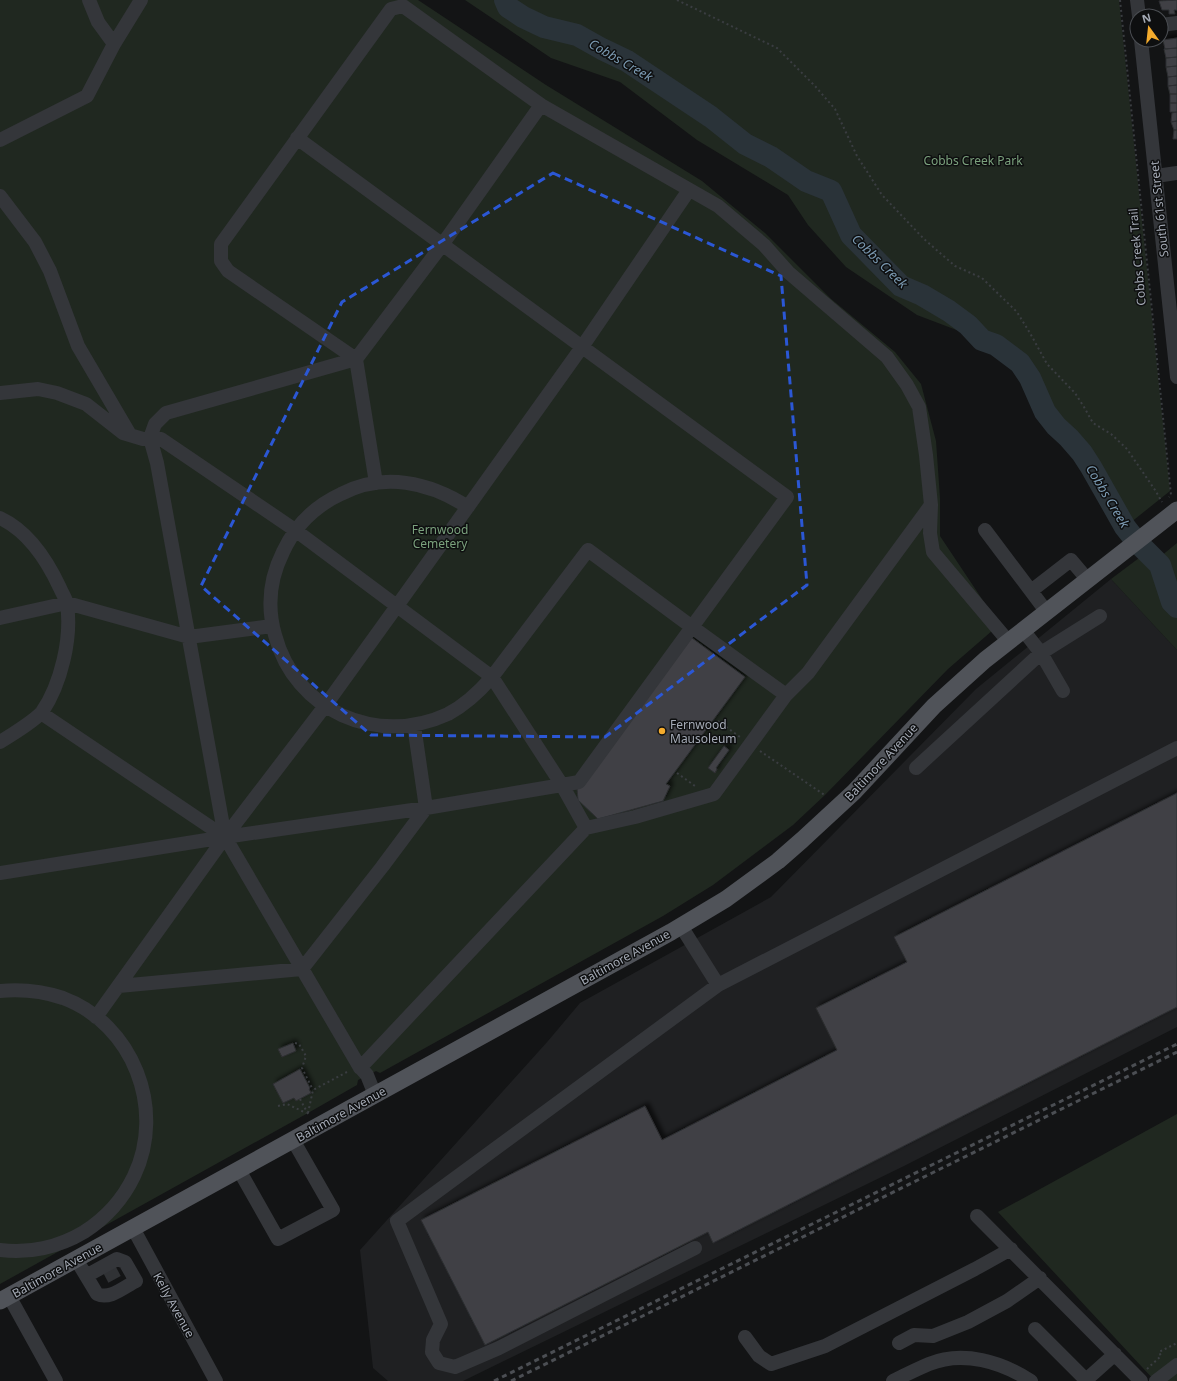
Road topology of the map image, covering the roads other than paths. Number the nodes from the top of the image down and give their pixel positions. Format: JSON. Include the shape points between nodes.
{"nodes":[{"id":1,"x":89,"y":0,"type":"edge"},
{"id":2,"x":141,"y":0,"type":"edge"},
{"id":3,"x":398,"y":3,"type":"edge"},
{"id":4,"x":114,"y":44,"type":"junction"},
{"id":5,"x":1143,"y":48,"type":"edge"},
{"id":6,"x":541,"y":105,"type":"junction"},
{"id":7,"x":297,"y":138,"type":"junction"},
{"id":8,"x":0,"y":140,"type":"edge"},
{"id":9,"x":1177,"y":174,"type":"edge"},
{"id":10,"x":1156,"y":176,"type":"junction"},
{"id":11,"x":689,"y":190,"type":"junction"},
{"id":12,"x":0,"y":196,"type":"edge"},
{"id":13,"x":442,"y":245,"type":"junction"},
{"id":14,"x":582,"y":347,"type":"junction"},
{"id":15,"x":356,"y":359,"type":"junction"},
{"id":16,"x":1177,"y":377,"type":"edge"},
{"id":17,"x":0,"y":393,"type":"edge"},
{"id":18,"x":130,"y":435,"type":"junction"},
{"id":19,"x":150,"y":438,"type":"junction"},
{"id":20,"x":376,"y":483,"type":"junction"},
{"id":21,"x":931,"y":505,"type":"junction"},
{"id":22,"x":1168,"y":506,"type":"edge"},
{"id":23,"x":468,"y":507,"type":"junction"},
{"id":24,"x":0,"y":518,"type":"edge"},
{"id":25,"x":296,"y":530,"type":"junction"},
{"id":26,"x":985,"y":530,"type":"dead end"},
{"id":27,"x":1087,"y":579,"type":"junction"},
{"id":28,"x":1031,"y":591,"type":"junction"},
{"id":29,"x":67,"y":603,"type":"junction"},
{"id":30,"x":397,"y":606,"type":"junction"},
{"id":31,"x":1046,"y":611,"type":"junction"},
{"id":32,"x":1100,"y":616,"type":"dead end"},
{"id":33,"x":0,"y":618,"type":"edge"},
{"id":34,"x":272,"y":626,"type":"junction"},
{"id":35,"x":692,"y":628,"type":"junction"},
{"id":36,"x":1023,"y":630,"type":"junction"},
{"id":37,"x":189,"y":637,"type":"junction"},
{"id":38,"x":1008,"y":641,"type":"junction"},
{"id":39,"x":1041,"y":653,"type":"junction"},
{"id":40,"x":492,"y":677,"type":"junction"},
{"id":41,"x":1063,"y":691,"type":"dead end"},
{"id":42,"x":786,"y":695,"type":"junction"},
{"id":43,"x":325,"y":706,"type":"junction"},
{"id":44,"x":41,"y":713,"type":"junction"},
{"id":45,"x":414,"y":725,"type":"junction"},
{"id":46,"x":0,"y":742,"type":"edge"},
{"id":47,"x":1177,"y":748,"type":"edge"},
{"id":48,"x":916,"y":768,"type":"dead end"},
{"id":49,"x":562,"y":786,"type":"junction"},
{"id":50,"x":426,"y":808,"type":"junction"},
{"id":51,"x":586,"y":828,"type":"junction"},
{"id":52,"x":225,"y":837,"type":"junction"},
{"id":53,"x":0,"y":873,"type":"edge"},
{"id":54,"x":681,"y":926,"type":"junction"},
{"id":55,"x":302,"y":969,"type":"junction"},
{"id":56,"x":718,"y":985,"type":"junction"},
{"id":57,"x":119,"y":986,"type":"junction"},
{"id":58,"x":0,"y":991,"type":"edge"},
{"id":59,"x":96,"y":1017,"type":"junction"},
{"id":60,"x":359,"y":1067,"type":"junction"},
{"id":61,"x":375,"y":1095,"type":"junction"},
{"id":62,"x":293,"y":1140,"type":"junction"},
{"id":63,"x":239,"y":1170,"type":"junction"},
{"id":64,"x":977,"y":1216,"type":"dead end"},
{"id":65,"x":133,"y":1228,"type":"junction"},
{"id":66,"x":695,"y":1248,"type":"dead end"},
{"id":67,"x":1010,"y":1249,"type":"junction"},
{"id":68,"x":0,"y":1250,"type":"edge"},
{"id":69,"x":148,"y":1256,"type":"junction"},
{"id":70,"x":76,"y":1259,"type":"junction"},
{"id":71,"x":128,"y":1267,"type":"junction"},
{"id":72,"x":86,"y":1276,"type":"junction"},
{"id":73,"x":1040,"y":1278,"type":"junction"},
{"id":74,"x":5,"y":1298,"type":"edge"},
{"id":75,"x":1035,"y":1329,"type":"dead end"},
{"id":76,"x":745,"y":1337,"type":"dead end"},
{"id":77,"x":899,"y":1343,"type":"dead end"},
{"id":78,"x":1115,"y":1354,"type":"junction"},
{"id":79,"x":1177,"y":1365,"type":"edge"},
{"id":80,"x":1140,"y":1379,"type":"edge"},
{"id":81,"x":1087,"y":1380,"type":"edge"},
{"id":82,"x":56,"y":1381,"type":"edge"},
{"id":83,"x":216,"y":1381,"type":"edge"},
{"id":84,"x":893,"y":1381,"type":"edge"},
{"id":85,"x":1031,"y":1381,"type":"edge"},
{"id":86,"x":1156,"y":1381,"type":"edge"}],
"edges":[{"from":1,"to":4,"type":"street","via":[[98,22]]},
{"from":2,"to":4,"type":"street"},
{"from":3,"to":6,"type":"street"},
{"from":3,"to":7,"type":"street","via":[[391,9]]},
{"from":4,"to":8,"type":"street","via":[[87,96]]},
{"from":5,"to":10,"type":"street","name":"South 61st Street"},
{"from":6,"to":11,"type":"street"},
{"from":6,"to":13,"type":"street"},
{"from":7,"to":13,"type":"street"},
{"from":7,"to":15,"type":"street","via":[[221,244],[221,260],[228,271]]},
{"from":9,"to":10,"type":"street"},
{"from":10,"to":16,"type":"street","name":"South 61st Street"},
{"from":11,"to":14,"type":"street"},
{"from":11,"to":21,"type":"street","via":[[718,206],[736,221],[764,245],[788,272],[887,357],[919,407]]},
{"from":12,"to":18,"type":"street","via":[[35,242],[50,271],[78,346]]},
{"from":13,"to":14,"type":"street"},
{"from":13,"to":15,"type":"street"},
{"from":14,"to":23,"type":"street"},
{"from":14,"to":35,"type":"street","via":[[787,497]]},
{"from":15,"to":19,"type":"street","via":[[166,413],[155,424]]},
{"from":15,"to":20,"type":"street"},
{"from":17,"to":18,"type":"street","via":[[38,389],[57,393],[86,404],[123,433]]},
{"from":18,"to":19,"type":"street","via":[[143,439]]},
{"from":19,"to":25,"type":"street","via":[[161,439]]},
{"from":19,"to":37,"type":"street","via":[[157,463]]},
{"from":20,"to":23,"type":"street","via":[[415,484],[451,496]]},
{"from":20,"to":25,"type":"street","via":[[361,486],[331,499],[306,518]]},
{"from":21,"to":38,"type":"street","via":[[930,533],[933,552]]},
{"from":21,"to":42,"type":"street","via":[[808,673]]},
{"from":22,"to":27,"type":"main road","name":"Baltimore Avenue","via":[[1149,532]]},
{"from":23,"to":30,"type":"street"},
{"from":24,"to":29,"type":"street","via":[[10,522],[37,548]]},
{"from":25,"to":30,"type":"street"},
{"from":25,"to":34,"type":"street","via":[[286,544],[274,576],[270,610]]},
{"from":26,"to":28,"type":"street"},
{"from":27,"to":28,"type":"street","via":[[1071,560]]},
{"from":27,"to":31,"type":"main road","name":"Baltimore Avenue"},
{"from":28,"to":31,"type":"street"},
{"from":29,"to":33,"type":"street"},
{"from":29,"to":37,"type":"street"},
{"from":29,"to":44,"type":"street","via":[[68,633],[63,665]]},
{"from":30,"to":40,"type":"street"},
{"from":30,"to":43,"type":"street"},
{"from":31,"to":36,"type":"main road","name":"Baltimore Avenue"},
{"from":32,"to":39,"type":"street"},
{"from":34,"to":37,"type":"street"},
{"from":34,"to":43,"type":"street","via":[[278,645],[296,680]]},
{"from":35,"to":40,"type":"street","via":[[588,550]]},
{"from":35,"to":42,"type":"street"},
{"from":35,"to":49,"type":"street","via":[[579,782]]},
{"from":36,"to":38,"type":"main road","name":"Baltimore Avenue"},
{"from":36,"to":39,"type":"street"},
{"from":37,"to":52,"type":"street"},
{"from":38,"to":54,"type":"main road","name":"Baltimore Avenue","via":[[934,706],[854,792],[802,840],[726,899]]},
{"from":39,"to":41,"type":"street"},
{"from":39,"to":48,"type":"street"},
{"from":40,"to":45,"type":"street","via":[[465,703],[449,713]]},
{"from":40,"to":49,"type":"street"},
{"from":42,"to":51,"type":"street","via":[[714,794]]},
{"from":43,"to":45,"type":"street","via":[[358,722],[376,726]]},
{"from":43,"to":52,"type":"street"},
{"from":44,"to":46,"type":"street"},
{"from":44,"to":52,"type":"street"},
{"from":45,"to":50,"type":"street"},
{"from":47,"to":56,"type":"street"},
{"from":49,"to":50,"type":"street"},
{"from":49,"to":51,"type":"street"},
{"from":50,"to":52,"type":"street"},
{"from":50,"to":55,"type":"street"},
{"from":51,"to":60,"type":"street"},
{"from":52,"to":53,"type":"street"},
{"from":52,"to":55,"type":"street"},
{"from":52,"to":57,"type":"street"},
{"from":54,"to":56,"type":"street"},
{"from":54,"to":61,"type":"main road","name":"Baltimore Avenue"},
{"from":55,"to":57,"type":"street"},
{"from":55,"to":60,"type":"street"},
{"from":56,"to":66,"type":"street","via":[[397,1221],[441,1324],[433,1340],[432,1352],[439,1362],[455,1367],[499,1348]]},
{"from":57,"to":59,"type":"street"},
{"from":58,"to":59,"type":"street","via":[[27,990],[52,995],[75,1004]]},
{"from":59,"to":68,"type":"street","via":[[121,1042],[134,1063],[142,1085],[147,1124],[146,1139],[138,1168],[114,1207],[78,1235],[35,1250]]},
{"from":60,"to":61,"type":"street","via":[[367,1075]]},
{"from":61,"to":62,"type":"main road","name":"Baltimore Avenue"},
{"from":62,"to":63,"type":"main road","name":"Baltimore Avenue"},
{"from":62,"to":63,"type":"street","via":[[333,1210],[278,1239]]},
{"from":63,"to":65,"type":"main road","name":"Baltimore Avenue"},
{"from":64,"to":67,"type":"street"},
{"from":65,"to":69,"type":"street","name":"Kelly Avenue"},
{"from":65,"to":70,"type":"main road","name":"Baltimore Avenue"},
{"from":67,"to":73,"type":"street"},
{"from":67,"to":76,"type":"street","via":[[825,1346],[771,1364],[759,1356]]},
{"from":69,"to":71,"type":"street"},
{"from":69,"to":83,"type":"street","name":"Kelly Avenue"},
{"from":70,"to":72,"type":"street"},
{"from":70,"to":74,"type":"main road","name":"Baltimore Avenue"},
{"from":71,"to":72,"type":"street","via":[[125,1262],[117,1259]]},
{"from":71,"to":72,"type":"street","via":[[136,1281],[118,1286],[108,1296],[102,1297],[97,1294]]},
{"from":73,"to":77,"type":"street","via":[[1007,1301],[968,1322],[933,1336],[914,1335]]},
{"from":73,"to":78,"type":"street"},
{"from":74,"to":82,"type":"street"},
{"from":75,"to":81,"type":"street"},
{"from":78,"to":80,"type":"street"},
{"from":78,"to":81,"type":"street"},
{"from":79,"to":86,"type":"street"},
{"from":84,"to":85,"type":"street","via":[[944,1359],[961,1357],[994,1364]]}]}
